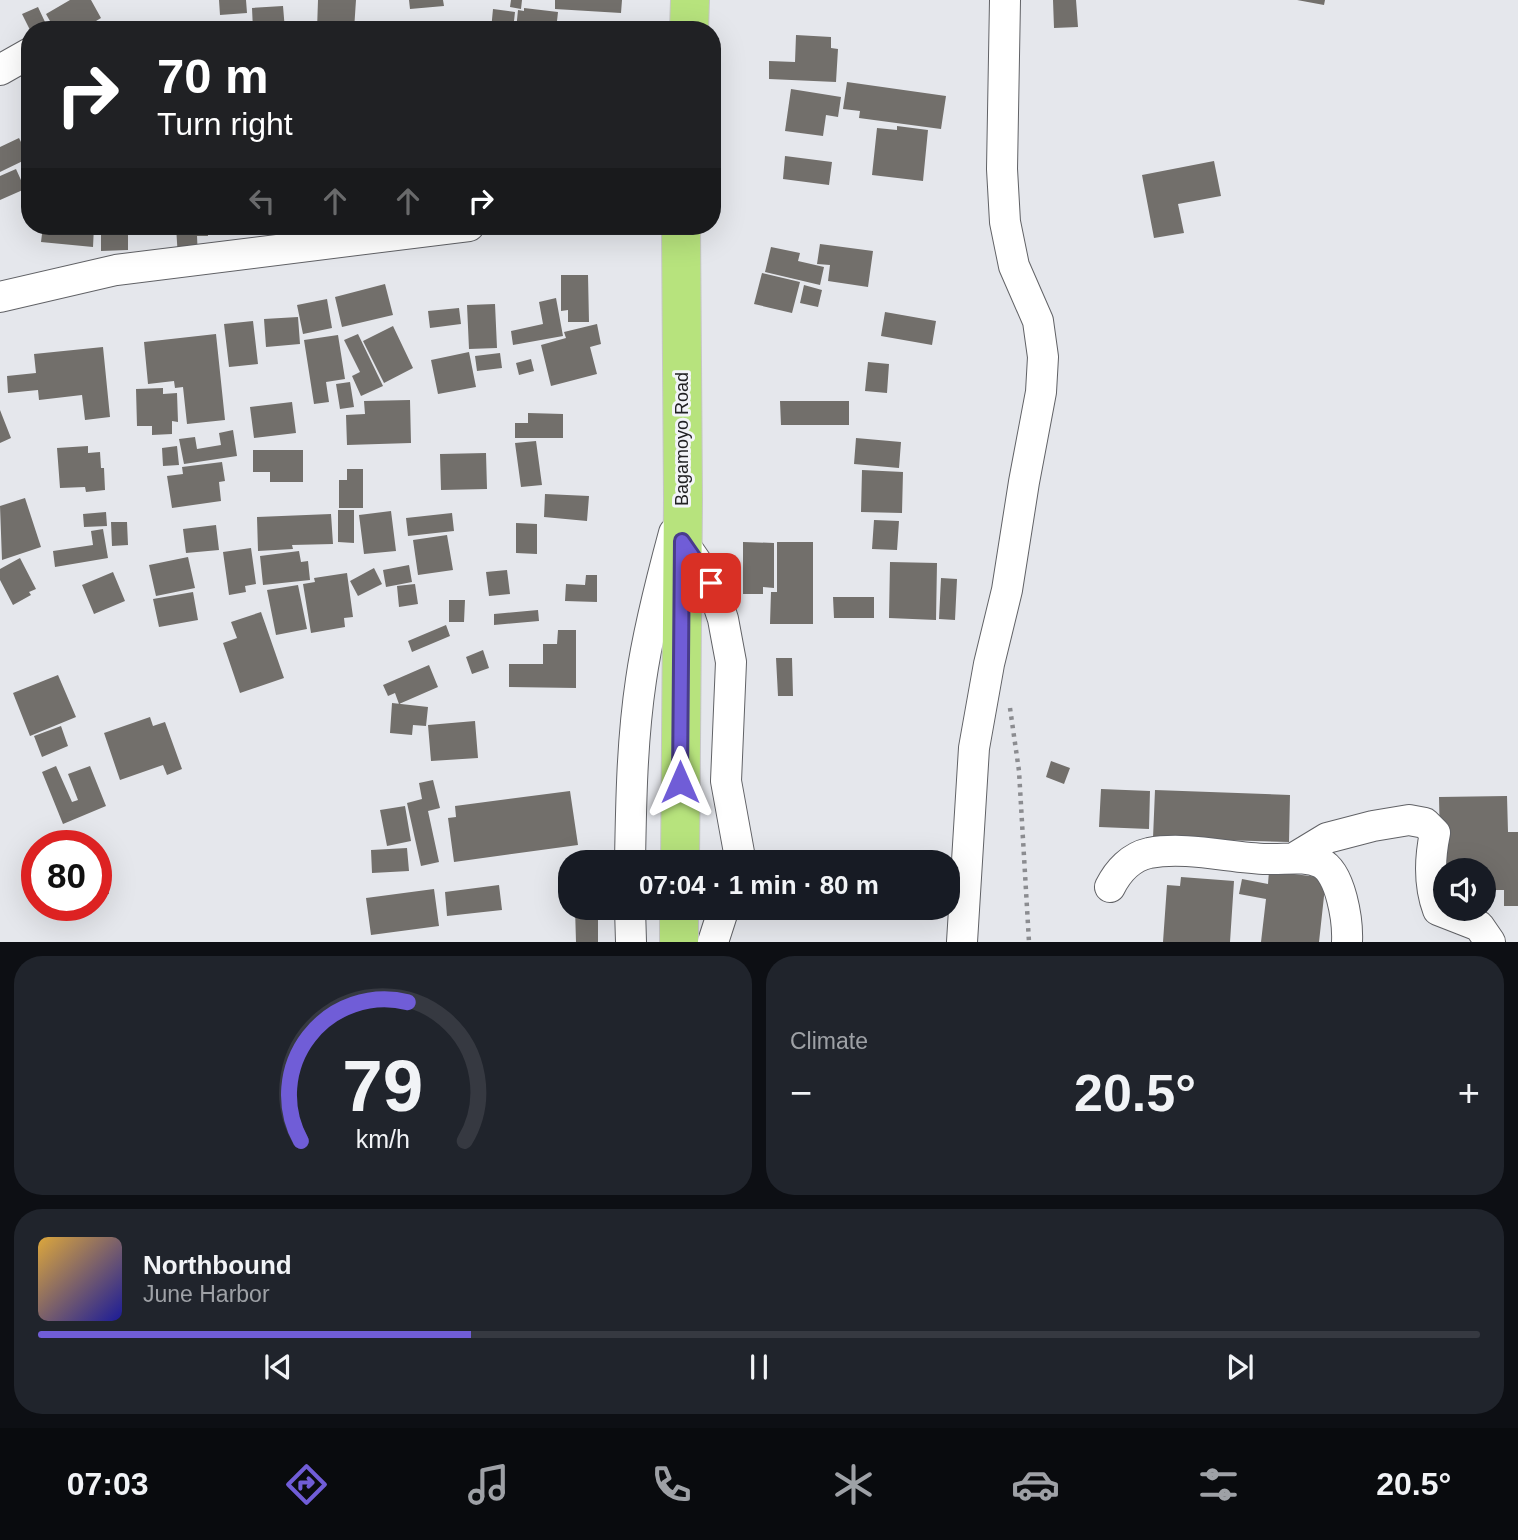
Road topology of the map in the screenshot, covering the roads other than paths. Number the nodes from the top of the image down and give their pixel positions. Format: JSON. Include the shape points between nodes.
{"nodes":[{"id":1,"x":691,"y":0,"type":"edge"},
{"id":2,"x":1005,"y":0,"type":"edge"},
{"id":3,"x":690,"y":21,"type":"edge"},
{"id":4,"x":21,"y":58,"type":"edge"},
{"id":5,"x":0,"y":69,"type":"edge"},
{"id":6,"x":397,"y":235,"type":"edge"},
{"id":7,"x":681,"y":235,"type":"edge"},
{"id":8,"x":0,"y":297,"type":"edge"},
{"id":9,"x":683,"y":499,"type":"junction"},
{"id":10,"x":682,"y":541,"type":"junction"},
{"id":11,"x":630,"y":850,"type":"edge"},
{"id":12,"x":680,"y":850,"type":"edge"},
{"id":13,"x":744,"y":850,"type":"edge"},
{"id":14,"x":1294,"y":858,"type":"junction"},
{"id":15,"x":1110,"y":887,"type":"dead end"},
{"id":16,"x":630,"y":920,"type":"edge"},
{"id":17,"x":679,"y":920,"type":"edge"},
{"id":18,"x":720,"y":920,"type":"edge"},
{"id":19,"x":631,"y":942,"type":"edge"},
{"id":20,"x":679,"y":942,"type":"edge"},
{"id":21,"x":713,"y":942,"type":"edge"},
{"id":22,"x":962,"y":942,"type":"edge"},
{"id":23,"x":1347,"y":942,"type":"edge"},
{"id":24,"x":1490,"y":942,"type":"edge"}],
"edges":[{"from":1,"to":3,"type":"highway"},
{"from":2,"to":22,"type":"street","via":[[1005,222],[1013,266],[1038,321],[1043,358],[1007,590],[974,748]]},
{"from":4,"to":5,"type":"street"},
{"from":6,"to":8,"type":"street","via":[[116,270]]},
{"from":7,"to":9,"type":"highway","name":"Bagamoyo Road"},
{"from":9,"to":10,"type":"highway","name":"Bagamoyo Road"},
{"from":9,"to":11,"type":"street","via":[[641,681]]},
{"from":10,"to":12,"type":"highway","name":"Bagamoyo Road"},
{"from":10,"to":13,"type":"street","via":[[711,583],[723,619],[731,662],[726,781]]},
{"from":14,"to":15,"type":"street","via":[[1148,853],[1117,872]]},
{"from":14,"to":23,"type":"street","via":[[1322,863],[1335,877]]},
{"from":14,"to":24,"type":"street","via":[[1346,832],[1409,820],[1425,823],[1435,833],[1433,896],[1438,910],[1479,926]]},
{"from":16,"to":19,"type":"street"},
{"from":17,"to":20,"type":"highway"},
{"from":18,"to":21,"type":"street"}]}
